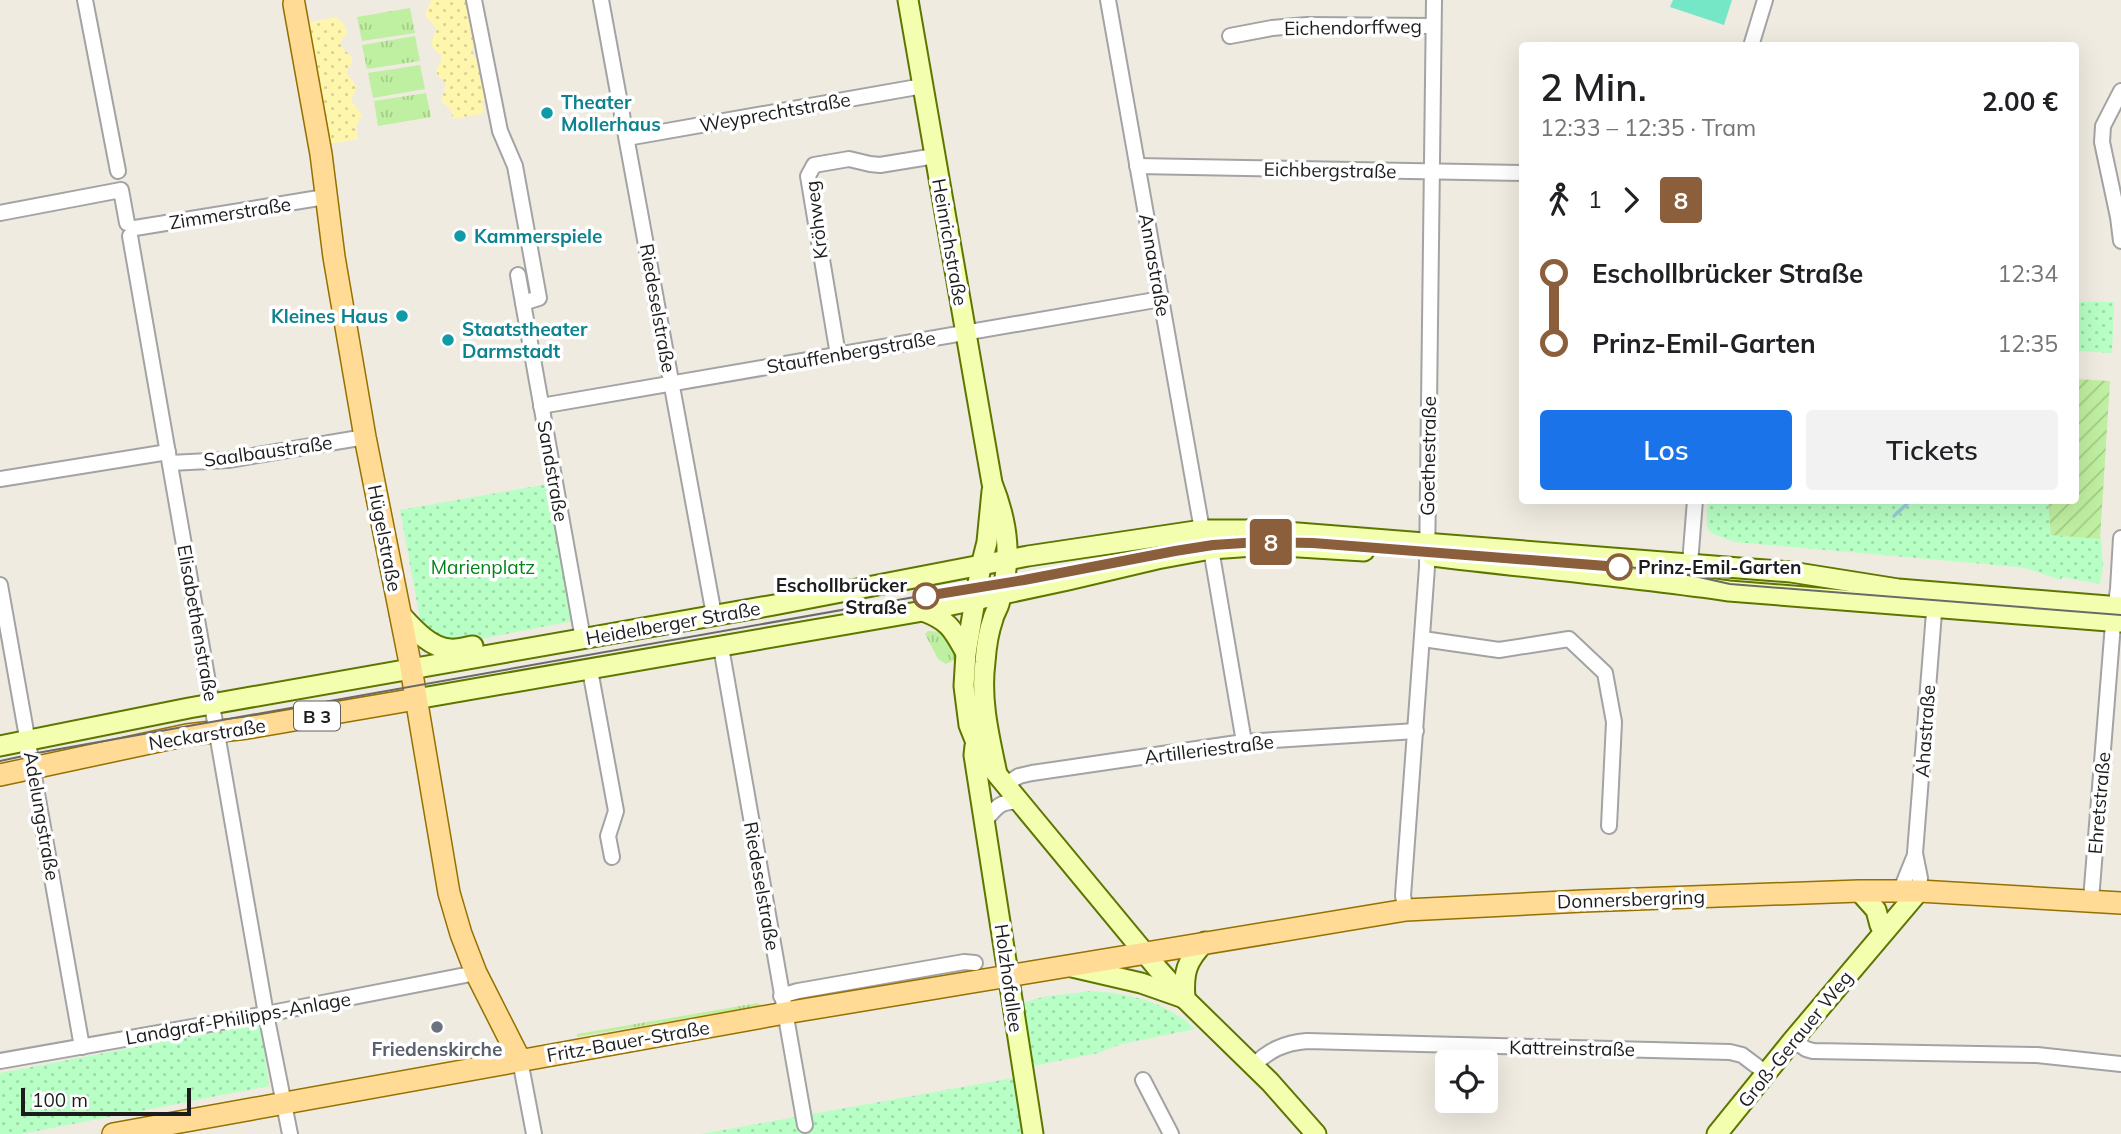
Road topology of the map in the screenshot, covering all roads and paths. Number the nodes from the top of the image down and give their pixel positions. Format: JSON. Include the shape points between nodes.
{"nodes":[{"id":1,"x":85,"y":0,"type":"edge"},
{"id":2,"x":474,"y":0,"type":"edge"},
{"id":3,"x":601,"y":0,"type":"edge"},
{"id":4,"x":908,"y":0,"type":"edge"},
{"id":5,"x":1108,"y":0,"type":"edge"},
{"id":6,"x":1434,"y":0,"type":"edge"},
{"id":7,"x":1765,"y":0,"type":"edge"},
{"id":8,"x":294,"y":4,"type":"dead end"},
{"id":9,"x":1433,"y":26,"type":"junction"},
{"id":10,"x":1230,"y":36,"type":"dead end"},
{"id":11,"x":1752,"y":42,"type":"edge"},
{"id":12,"x":923,"y":86,"type":"junction"},
{"id":13,"x":2121,"y":91,"type":"edge"},
{"id":14,"x":627,"y":138,"type":"junction"},
{"id":15,"x":935,"y":156,"type":"junction"},
{"id":16,"x":1138,"y":166,"type":"junction"},
{"id":17,"x":118,"y":171,"type":"dead end"},
{"id":18,"x":1433,"y":172,"type":"junction"},
{"id":19,"x":1519,"y":173,"type":"edge"},
{"id":20,"x":325,"y":197,"type":"junction"},
{"id":21,"x":0,"y":213,"type":"edge"},
{"id":22,"x":131,"y":229,"type":"junction"},
{"id":23,"x":2121,"y":241,"type":"edge"},
{"id":24,"x":518,"y":275,"type":"dead end"},
{"id":25,"x":1161,"y":299,"type":"junction"},
{"id":26,"x":523,"y":303,"type":"junction"},
{"id":27,"x":966,"y":333,"type":"junction"},
{"id":28,"x":838,"y":355,"type":"junction"},
{"id":29,"x":671,"y":383,"type":"junction"},
{"id":30,"x":541,"y":405,"type":"junction"},
{"id":31,"x":365,"y":437,"type":"junction"},
{"id":32,"x":169,"y":457,"type":"junction"},
{"id":33,"x":0,"y":479,"type":"edge"},
{"id":34,"x":992,"y":483,"type":"junction"},
{"id":35,"x":1695,"y":504,"type":"edge"},
{"id":36,"x":1202,"y":530,"type":"junction"},
{"id":37,"x":2121,"y":538,"type":"edge"},
{"id":38,"x":1211,"y":549,"type":"junction"},
{"id":39,"x":1427,"y":549,"type":"junction"},
{"id":40,"x":1007,"y":560,"type":"junction"},
{"id":41,"x":1690,"y":564,"type":"junction"},
{"id":42,"x":981,"y":566,"type":"junction"},
{"id":43,"x":1688,"y":584,"type":"junction"},
{"id":44,"x":0,"y":585,"type":"edge"},
{"id":45,"x":1001,"y":595,"type":"junction"},
{"id":46,"x":976,"y":600,"type":"junction"},
{"id":47,"x":1935,"y":600,"type":"junction"},
{"id":48,"x":923,"y":611,"type":"junction"},
{"id":49,"x":400,"y":614,"type":"junction"},
{"id":50,"x":714,"y":615,"type":"junction"},
{"id":51,"x":2118,"y":615,"type":"edge"},
{"id":52,"x":583,"y":639,"type":"junction"},
{"id":53,"x":1423,"y":639,"type":"junction"},
{"id":54,"x":721,"y":647,"type":"junction"},
{"id":55,"x":528,"y":648,"type":"junction"},
{"id":56,"x":966,"y":653,"type":"junction"},
{"id":57,"x":411,"y":668,"type":"junction"},
{"id":58,"x":590,"y":670,"type":"junction"},
{"id":59,"x":416,"y":699,"type":"junction"},
{"id":60,"x":213,"y":704,"type":"junction"},
{"id":61,"x":1416,"y":731,"type":"junction"},
{"id":62,"x":217,"y":732,"type":"junction"},
{"id":63,"x":28,"y":740,"type":"junction"},
{"id":64,"x":975,"y":741,"type":"junction"},
{"id":65,"x":1244,"y":742,"type":"junction"},
{"id":66,"x":0,"y":746,"type":"edge"},
{"id":67,"x":34,"y":767,"type":"junction"},
{"id":68,"x":0,"y":775,"type":"edge"},
{"id":69,"x":1001,"y":779,"type":"junction"},
{"id":70,"x":1020,"y":802,"type":"junction"},
{"id":71,"x":985,"y":821,"type":"junction"},
{"id":72,"x":1609,"y":826,"type":"dead end"},
{"id":73,"x":612,"y":857,"type":"dead end"},
{"id":74,"x":1859,"y":891,"type":"junction"},
{"id":75,"x":1910,"y":892,"type":"junction"},
{"id":76,"x":2091,"y":900,"type":"junction"},
{"id":77,"x":2121,"y":903,"type":"edge"},
{"id":78,"x":1406,"y":910,"type":"junction"},
{"id":79,"x":1881,"y":925,"type":"junction"},
{"id":80,"x":1205,"y":942,"type":"junction"},
{"id":81,"x":1873,"y":944,"type":"junction"},
{"id":82,"x":1144,"y":953,"type":"junction"},
{"id":83,"x":975,"y":963,"type":"dead end"},
{"id":84,"x":1068,"y":966,"type":"junction"},
{"id":85,"x":476,"y":973,"type":"junction"},
{"id":86,"x":1008,"y":976,"type":"junction"},
{"id":87,"x":1185,"y":999,"type":"junction"},
{"id":88,"x":783,"y":1005,"type":"junction"},
{"id":89,"x":266,"y":1014,"type":"junction"},
{"id":90,"x":1793,"y":1040,"type":"junction"},
{"id":91,"x":82,"y":1047,"type":"junction"},
{"id":92,"x":520,"y":1060,"type":"junction"},
{"id":93,"x":0,"y":1061,"type":"edge"},
{"id":94,"x":2121,"y":1064,"type":"edge"},
{"id":95,"x":1254,"y":1066,"type":"junction"},
{"id":96,"x":1766,"y":1073,"type":"junction"},
{"id":97,"x":1143,"y":1080,"type":"dead end"},
{"id":98,"x":284,"y":1104,"type":"junction"},
{"id":99,"x":806,"y":1125,"type":"dead end"},
{"id":100,"x":113,"y":1134,"type":"edge"},
{"id":101,"x":290,"y":1134,"type":"edge"},
{"id":102,"x":534,"y":1134,"type":"edge"},
{"id":103,"x":1033,"y":1134,"type":"edge"},
{"id":104,"x":1171,"y":1134,"type":"edge"},
{"id":105,"x":1317,"y":1134,"type":"edge"},
{"id":106,"x":1717,"y":1134,"type":"edge"}],
"edges":[{"from":1,"to":17,"type":"street"},
{"from":2,"to":26,"type":"street","via":[[500,131],[515,166],[539,298]]},
{"from":3,"to":14,"type":"street","name":"Riedeselstraße"},
{"from":4,"to":12,"type":"main road","name":"Heinrichstraße"},
{"from":5,"to":16,"type":"street","name":"Annastraße"},
{"from":6,"to":9,"type":"street","name":"Goethestraße"},
{"from":7,"to":11,"type":"street"},
{"from":8,"to":20,"type":"main road","name":"Hügelstraße"},
{"from":9,"to":10,"type":"street","name":"Eichendorffweg","via":[[1307,24]]},
{"from":9,"to":18,"type":"street","name":"Goethestraße"},
{"from":12,"to":14,"type":"street","name":"Weyprechtstraße"},
{"from":12,"to":15,"type":"main road","name":"Heinrichstraße"},
{"from":13,"to":23,"type":"street","via":[[2103,126],[2102,142]]},
{"from":14,"to":29,"type":"street","name":"Riedeselstraße"},
{"from":15,"to":27,"type":"main road","name":"Heinrichstraße"},
{"from":15,"to":28,"type":"street","name":"Kröhweg","via":[[880,164],[849,159],[814,165],[808,176]]},
{"from":16,"to":18,"type":"street","name":"Eichbergstraße"},
{"from":16,"to":25,"type":"street","name":"Annastraße"},
{"from":18,"to":19,"type":"street","name":"Eichbergstraße"},
{"from":18,"to":39,"type":"street","name":"Goethestraße"},
{"from":20,"to":22,"type":"street","name":"Zimmerstraße"},
{"from":20,"to":31,"type":"main road","name":"Hügelstraße"},
{"from":21,"to":22,"type":"street","name":"Elisabethenstraße","via":[[121,190]]},
{"from":22,"to":32,"type":"street","name":"Elisabethenstraße"},
{"from":24,"to":26,"type":"street","name":"Sandstraße"},
{"from":25,"to":27,"type":"street","name":"Stauffenbergstraße"},
{"from":25,"to":36,"type":"street","name":"Annastraße"},
{"from":26,"to":30,"type":"street","name":"Sandstraße"},
{"from":27,"to":28,"type":"street","name":"Stauffenbergstraße"},
{"from":27,"to":34,"type":"main road","name":"Heinrichstraße"},
{"from":28,"to":29,"type":"street","name":"Stauffenbergstraße"},
{"from":29,"to":30,"type":"street","name":"Stauffenbergstraße"},
{"from":29,"to":50,"type":"street","name":"Riedeselstraße"},
{"from":30,"to":52,"type":"street","name":"Sandstraße"},
{"from":31,"to":32,"type":"street","name":"Saalbaustraße","via":[[228,460]]},
{"from":31,"to":49,"type":"main road","name":"Hügelstraße"},
{"from":32,"to":33,"type":"street","name":"Saalbaustraße"},
{"from":32,"to":60,"type":"street","name":"Elisabethenstraße"},
{"from":34,"to":40,"type":"main road","name":"Heinrichstraße","via":[[1003,511]]},
{"from":34,"to":42,"type":"main road","name":"Heinrichstraße"},
{"from":35,"to":41,"type":"street"},
{"from":36,"to":39,"type":"main road","name":"Heidelberger Straße","number":"B 3","via":[[1252,530]]},
{"from":36,"to":40,"type":"main road","name":"Heidelberger Straße","number":"B 3"},
{"from":37,"to":51,"type":"street","name":"Ehretstraße"},
{"from":38,"to":39,"type":"main road","name":"Heidelberger Straße","number":"B 3","via":[[1268,545]]},
{"from":38,"to":45,"type":"main road","name":"Heidelberger Straße","number":"B 3"},
{"from":38,"to":65,"type":"street"},
{"from":39,"to":41,"type":"main road","name":"Heidelberger Straße","number":"B 3"},
{"from":39,"to":43,"type":"main road","name":"Heidelberger Straße","number":"B 3"},
{"from":39,"to":53,"type":"street","name":"Goethestraße"},
{"from":40,"to":42,"type":"main road","name":"Heidelberger Straße","number":"B 3"},
{"from":40,"to":45,"type":"main road","name":"Heinrichstraße"},
{"from":41,"to":43,"type":"main road"},
{"from":41,"to":47,"type":"main road","name":"Heidelberger Straße","number":"B 3","via":[[1791,572],[1898,589]]},
{"from":42,"to":46,"type":"main road","name":"Heinrichstraße"},
{"from":42,"to":50,"type":"main road","name":"Heidelberger Straße","number":"B 3"},
{"from":43,"to":47,"type":"main road","name":"Heidelberger Straße","number":"B 3","via":[[1739,592]]},
{"from":44,"to":63,"type":"street","name":"Adelungstraße"},
{"from":45,"to":46,"type":"main road","name":"Heidelberger Straße","number":"B 3"},
{"from":45,"to":69,"type":"main road","via":[[987,644],[983,685],[987,729]]},
{"from":46,"to":48,"type":"main road","name":"Heidelberger Straße","number":"B 3"},
{"from":46,"to":56,"type":"main road"},
{"from":47,"to":51,"type":"main road","name":"Heidelberger Straße","number":"B 3"},
{"from":47,"to":75,"type":"street","name":"Ahastraße","via":[[1915,853],[1920,878]]},
{"from":48,"to":54,"type":"main road","name":"Heidelberger Straße","number":"B 3"},
{"from":48,"to":56,"type":"main road","via":[[939,616],[951,627]]},
{"from":49,"to":55,"type":"main road","via":[[419,634],[451,650],[507,641]]},
{"from":49,"to":57,"type":"main road","name":"Hügelstraße"},
{"from":50,"to":52,"type":"main road","name":"Heidelberger Straße","number":"B 3"},
{"from":51,"to":76,"type":"street","name":"Ehretstraße"},
{"from":52,"to":55,"type":"main road","name":"Heidelberger Straße","number":"B 3"},
{"from":53,"to":61,"type":"street","name":"Goethestraße"},
{"from":53,"to":72,"type":"street","via":[[1499,650],[1569,639],[1605,673],[1614,722]]},
{"from":54,"to":58,"type":"main road","name":"Heidelberger Straße","number":"B 3"},
{"from":54,"to":88,"type":"street","name":"Riedeselstraße"},
{"from":55,"to":57,"type":"main road","name":"Heidelberger Straße","number":"B 3"},
{"from":56,"to":64,"type":"main road","via":[[966,711]]},
{"from":57,"to":59,"type":"main road","name":"Hügelstraße"},
{"from":57,"to":60,"type":"main road","name":"Neckarstraße","number":"B 3"},
{"from":58,"to":59,"type":"main road","name":"Heidelberger Straße","number":"B 3"},
{"from":58,"to":73,"type":"street","via":[[616,811],[608,836]]},
{"from":59,"to":62,"type":"main road","name":"Neckarstraße","number":"B 3"},
{"from":59,"to":85,"type":"main road","name":"Hügelstraße","via":[[449,893]]},
{"from":60,"to":62,"type":"street","name":"Elisabethenstraße"},
{"from":60,"to":63,"type":"main road","name":"Neckarstraße","number":"B 3"},
{"from":61,"to":65,"type":"street","name":"Artilleriestraße"},
{"from":61,"to":78,"type":"street","name":"Goethestraße","via":[[1404,883]]},
{"from":62,"to":67,"type":"main road","name":"Neckarstraße","number":"B 3"},
{"from":62,"to":89,"type":"street","name":"Elisabethenstraße"},
{"from":63,"to":66,"type":"main road","name":"Neckarstraße","number":"B 3"},
{"from":63,"to":67,"type":"street","name":"Adelungstraße"},
{"from":64,"to":69,"type":"main road"},
{"from":64,"to":71,"type":"main road","name":"Holzhofallee"},
{"from":65,"to":69,"type":"street","name":"Artilleriestraße"},
{"from":67,"to":68,"type":"main road","name":"Neckarstraße","number":"B 3"},
{"from":67,"to":91,"type":"street","name":"Adelungstraße"},
{"from":69,"to":70,"type":"main road"},
{"from":70,"to":71,"type":"street","via":[[1003,802]]},
{"from":70,"to":82,"type":"main road"},
{"from":71,"to":86,"type":"main road","name":"Holzhofallee"},
{"from":74,"to":75,"type":"main road","name":"Donnersbergring"},
{"from":74,"to":78,"type":"main road","name":"Donnersbergring"},
{"from":74,"to":79,"type":"main road","via":[[1876,910]]},
{"from":75,"to":76,"type":"main road","name":"Donnersbergring"},
{"from":75,"to":79,"type":"main road","name":"Groß-Gerauer Weg"},
{"from":75,"to":81,"type":"main road","name":"Groß-Gerauer Weg"},
{"from":76,"to":77,"type":"main road","name":"Donnersbergring"},
{"from":78,"to":80,"type":"main road","name":"Donnersbergring"},
{"from":79,"to":81,"type":"main road","name":"Groß-Gerauer Weg"},
{"from":80,"to":82,"type":"main road","name":"Donnersbergring"},
{"from":80,"to":87,"type":"main road","via":[[1188,962]]},
{"from":81,"to":90,"type":"main road","name":"Groß-Gerauer Weg"},
{"from":82,"to":84,"type":"main road","name":"Fritz-Bauer-Straße"},
{"from":82,"to":87,"type":"main road"},
{"from":83,"to":88,"type":"street","name":"Fritz-Bauer-Straße","via":[[799,991]]},
{"from":84,"to":86,"type":"main road","name":"Fritz-Bauer-Straße"},
{"from":84,"to":87,"type":"main road"},
{"from":85,"to":89,"type":"street","name":"Landgraf-Philipps-Anlage"},
{"from":85,"to":92,"type":"main road","name":"Hügelstraße"},
{"from":86,"to":88,"type":"main road","name":"Fritz-Bauer-Straße"},
{"from":86,"to":103,"type":"main road","name":"Holzhofallee"},
{"from":87,"to":95,"type":"main road"},
{"from":88,"to":92,"type":"main road","name":"Fritz-Bauer-Straße"},
{"from":88,"to":99,"type":"street","name":"Riedeselstraße"},
{"from":89,"to":91,"type":"street","name":"Landgraf-Philipps-Anlage"},
{"from":89,"to":98,"type":"street","name":"Elisabethenstraße"},
{"from":90,"to":94,"type":"street","via":[[1813,1051],[2037,1055]]},
{"from":90,"to":96,"type":"main road","name":"Groß-Gerauer Weg"},
{"from":91,"to":93,"type":"street","name":"Landgraf-Philipps-Anlage"},
{"from":92,"to":98,"type":"main road","name":"Fritz-Bauer-Straße"},
{"from":92,"to":102,"type":"street"},
{"from":95,"to":96,"type":"street","name":"Kattreinstraße","via":[[1276,1048],[1307,1041],[1730,1052]]},
{"from":95,"to":105,"type":"main road"},
{"from":96,"to":106,"type":"main road","name":"Groß-Gerauer Weg"},
{"from":97,"to":104,"type":"street"},
{"from":98,"to":100,"type":"main road","name":"Fritz-Bauer-Straße"},
{"from":98,"to":101,"type":"street","name":"Elisabethenstraße"}]}
